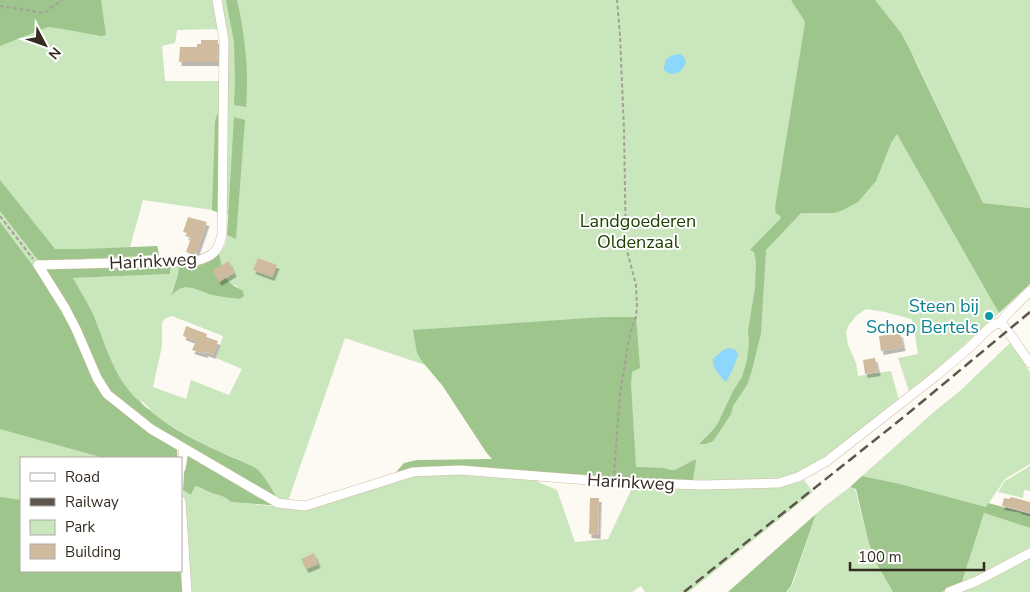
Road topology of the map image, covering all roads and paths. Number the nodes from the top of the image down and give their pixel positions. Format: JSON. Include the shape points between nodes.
{"nodes":[{"id":1,"x":62,"y":0,"type":"edge"},
{"id":2,"x":217,"y":0,"type":"edge"},
{"id":3,"x":617,"y":0,"type":"edge"},
{"id":4,"x":0,"y":6,"type":"edge"},
{"id":5,"x":0,"y":216,"type":"edge"},
{"id":6,"x":38,"y":265,"type":"junction"},
{"id":7,"x":1030,"y":291,"type":"edge"},
{"id":8,"x":1000,"y":323,"type":"junction"},
{"id":9,"x":1030,"y":364,"type":"edge"},
{"id":10,"x":184,"y":449,"type":"junction"},
{"id":11,"x":182,"y":462,"type":"edge"},
{"id":12,"x":614,"y":482,"type":"junction"},
{"id":13,"x":182,"y":516,"type":"edge"},
{"id":14,"x":1030,"y":553,"type":"edge"},
{"id":15,"x":187,"y":592,"type":"edge"},
{"id":16,"x":949,"y":592,"type":"edge"}],
"edges":[{"from":1,"to":4,"type":"path","via":[[44,13]]},
{"from":2,"to":6,"type":"street","name":"Harinkweg","via":[[224,40],[220,243],[211,256],[196,261]]},
{"from":3,"to":12,"type":"path","via":[[626,247],[636,285],[636,317],[630,333],[620,394]]},
{"from":5,"to":6,"type":"path"},
{"from":6,"to":10,"type":"street","name":"Harinkweg","via":[[65,308],[107,394],[151,429]]},
{"from":7,"to":8,"type":"street","name":"Harinkweg"},
{"from":8,"to":9,"type":"street"},
{"from":8,"to":12,"type":"street","name":"Harinkweg","via":[[992,326],[937,375],[827,461],[798,477],[779,483]]},
{"from":10,"to":11,"type":"street"},
{"from":10,"to":12,"type":"street","name":"Harinkweg","via":[[278,503],[305,506],[413,472],[460,470]]},
{"from":13,"to":15,"type":"street"},
{"from":14,"to":16,"type":"street"}]}
